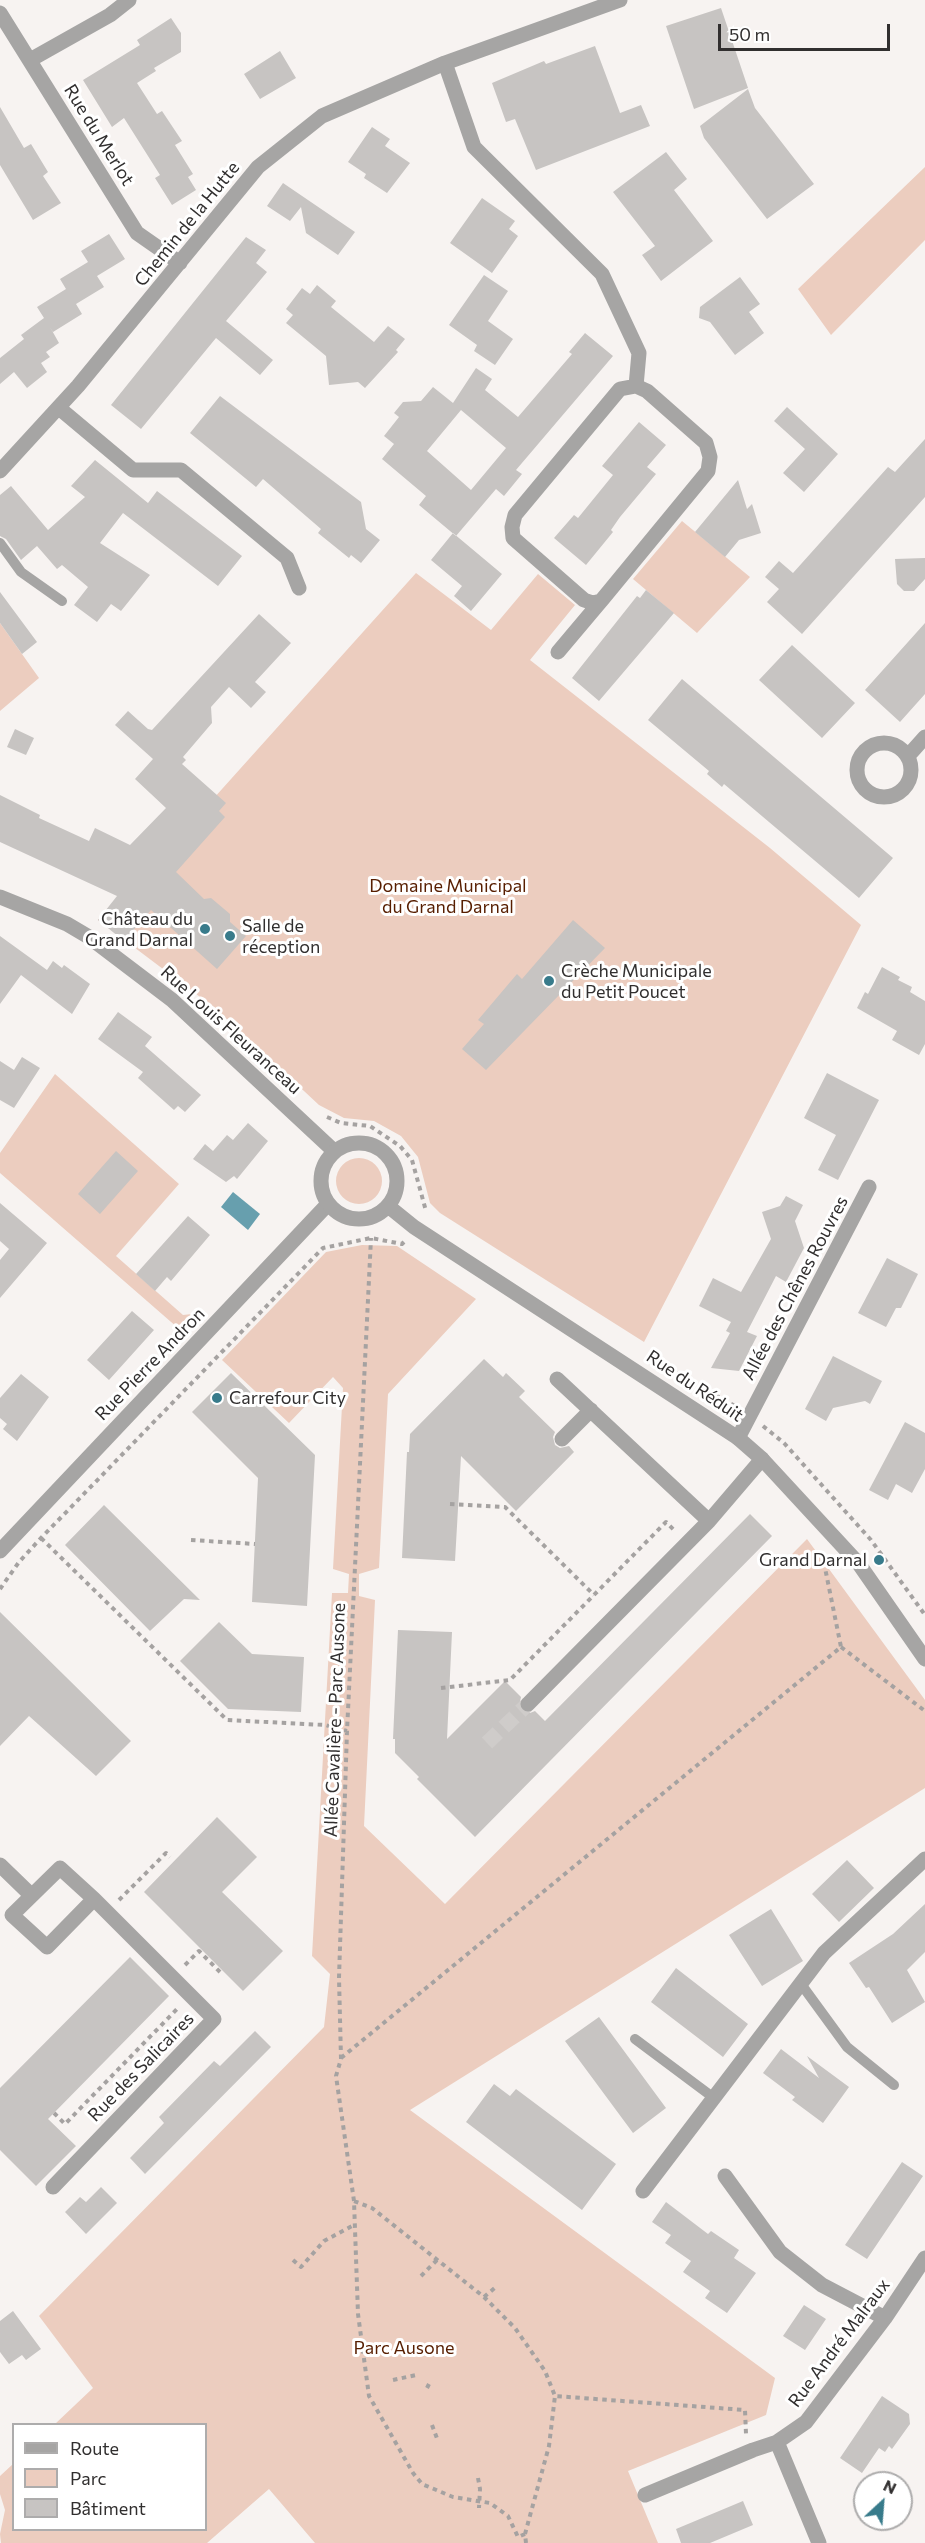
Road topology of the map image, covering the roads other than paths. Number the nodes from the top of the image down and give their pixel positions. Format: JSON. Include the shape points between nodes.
{"nodes":[{"id":1,"x":129,"y":0,"type":"edge"},
{"id":2,"x":620,"y":0,"type":"edge"},
{"id":3,"x":0,"y":13,"type":"edge"},
{"id":4,"x":30,"y":60,"type":"junction"},
{"id":5,"x":445,"y":63,"type":"junction"},
{"id":6,"x":180,"y":263,"type":"junction"},
{"id":7,"x":636,"y":386,"type":"junction"},
{"id":8,"x":59,"y":408,"type":"junction"},
{"id":9,"x":0,"y":471,"type":"edge"},
{"id":10,"x":0,"y":543,"type":"edge"},
{"id":11,"x":299,"y":588,"type":"dead end"},
{"id":12,"x":62,"y":601,"type":"dead end"},
{"id":13,"x":601,"y":601,"type":"junction"},
{"id":14,"x":558,"y":652,"type":"dead end"},
{"id":15,"x":925,"y":737,"type":"edge"},
{"id":16,"x":908,"y":756,"type":"dead end"},
{"id":17,"x":0,"y":897,"type":"edge"},
{"id":18,"x":334,"y":1151,"type":"junction"},
{"id":19,"x":869,"y":1187,"type":"dead end"},
{"id":20,"x":328,"y":1204,"type":"junction"},
{"id":21,"x":388,"y":1206,"type":"junction"},
{"id":22,"x":558,"y":1379,"type":"dead end"},
{"id":23,"x":591,"y":1410,"type":"junction"},
{"id":24,"x":738,"y":1438,"type":"junction"},
{"id":25,"x":562,"y":1439,"type":"dead end"},
{"id":26,"x":762,"y":1459,"type":"junction"},
{"id":27,"x":704,"y":1517,"type":"junction"},
{"id":28,"x":0,"y":1551,"type":"edge"},
{"id":29,"x":925,"y":1659,"type":"edge"},
{"id":30,"x":528,"y":1704,"type":"tunnel mouth"},
{"id":31,"x":925,"y":1859,"type":"edge"},
{"id":32,"x":0,"y":1865,"type":"edge"},
{"id":33,"x":32,"y":1895,"type":"junction"},
{"id":34,"x":94,"y":1899,"type":"junction"},
{"id":35,"x":801,"y":1984,"type":"junction"},
{"id":36,"x":635,"y":2039,"type":"dead end"},
{"id":37,"x":894,"y":2085,"type":"dead end"},
{"id":38,"x":714,"y":2098,"type":"junction"},
{"id":39,"x":725,"y":2176,"type":"dead end"},
{"id":40,"x":53,"y":2187,"type":"dead end"},
{"id":41,"x":643,"y":2191,"type":"dead end"},
{"id":42,"x":925,"y":2258,"type":"edge"},
{"id":43,"x":885,"y":2318,"type":"junction"},
{"id":44,"x":777,"y":2442,"type":"junction"},
{"id":45,"x":645,"y":2495,"type":"dead end"},
{"id":46,"x":819,"y":2543,"type":"edge"}],
"edges":[{"from":1,"to":4,"type":"street"},
{"from":2,"to":5,"type":"street","name":"Chemin de la Hutte"},
{"from":3,"to":4,"type":"street","name":"Rue du Merlot"},
{"from":4,"to":6,"type":"street","name":"Rue du Merlot","via":[[137,233]]},
{"from":5,"to":6,"type":"street","name":"Chemin de la Hutte","via":[[322,116],[258,167]]},
{"from":5,"to":7,"type":"street","via":[[474,147],[602,274],[639,353]]},
{"from":6,"to":8,"type":"street","name":"Chemin de la Hutte"},
{"from":7,"to":13,"type":"street","via":[[647,391],[706,443],[708,471]]},
{"from":7,"to":13,"type":"street","via":[[620,389],[514,515],[512,527],[513,538],[584,600]]},
{"from":8,"to":9,"type":"street","name":"Chemin de la Hutte"},
{"from":8,"to":11,"type":"street","via":[[133,470],[181,470],[287,558]]},
{"from":10,"to":12,"type":"lane","via":[[21,572]]},
{"from":13,"to":14,"type":"street"},
{"from":15,"to":16,"type":"street"},
{"from":17,"to":18,"type":"street","name":"Rue Louis Fleuranceau","via":[[89,937],[172,1000]]},
{"from":18,"to":20,"type":"street","via":[[322,1171],[322,1194]]},
{"from":18,"to":21,"type":"street","via":[[356,1143],[368,1144],[387,1155],[397,1175],[397,1186]]},
{"from":19,"to":24,"type":"street","name":"Allée des Chênes Rouvres"},
{"from":20,"to":21,"type":"street","via":[[336,1212],[357,1219],[379,1214]]},
{"from":20,"to":28,"type":"street","name":"Rue Pierre Andron"},
{"from":21,"to":24,"type":"street","name":"Rue du Réduit"},
{"from":22,"to":23,"type":"street"},
{"from":23,"to":25,"type":"street"},
{"from":23,"to":27,"type":"street"},
{"from":24,"to":26,"type":"street","name":"Rue du Réduit"},
{"from":26,"to":27,"type":"street"},
{"from":26,"to":29,"type":"street","name":"Rue du Réduit","via":[[859,1564]]},
{"from":27,"to":30,"type":"street"},
{"from":31,"to":35,"type":"street","via":[[824,1953]]},
{"from":32,"to":33,"type":"street"},
{"from":33,"to":34,"type":"street","name":"Rue des Salicaires","via":[[60,1868]]},
{"from":33,"to":34,"type":"street","name":"Rue des Salicaires","via":[[12,1915],[47,1947]]},
{"from":34,"to":40,"type":"street","name":"Rue des Salicaires","via":[[214,2019]]},
{"from":35,"to":37,"type":"lane","via":[[847,2047]]},
{"from":35,"to":38,"type":"street"},
{"from":36,"to":38,"type":"lane"},
{"from":38,"to":41,"type":"street"},
{"from":39,"to":43,"type":"street","via":[[780,2252],[822,2285]]},
{"from":42,"to":43,"type":"street","name":"Rue André Malraux"},
{"from":43,"to":44,"type":"street","name":"Rue André Malraux","via":[[806,2422]]},
{"from":44,"to":45,"type":"street","name":"Rue André Malraux"},
{"from":44,"to":46,"type":"street"}]}
